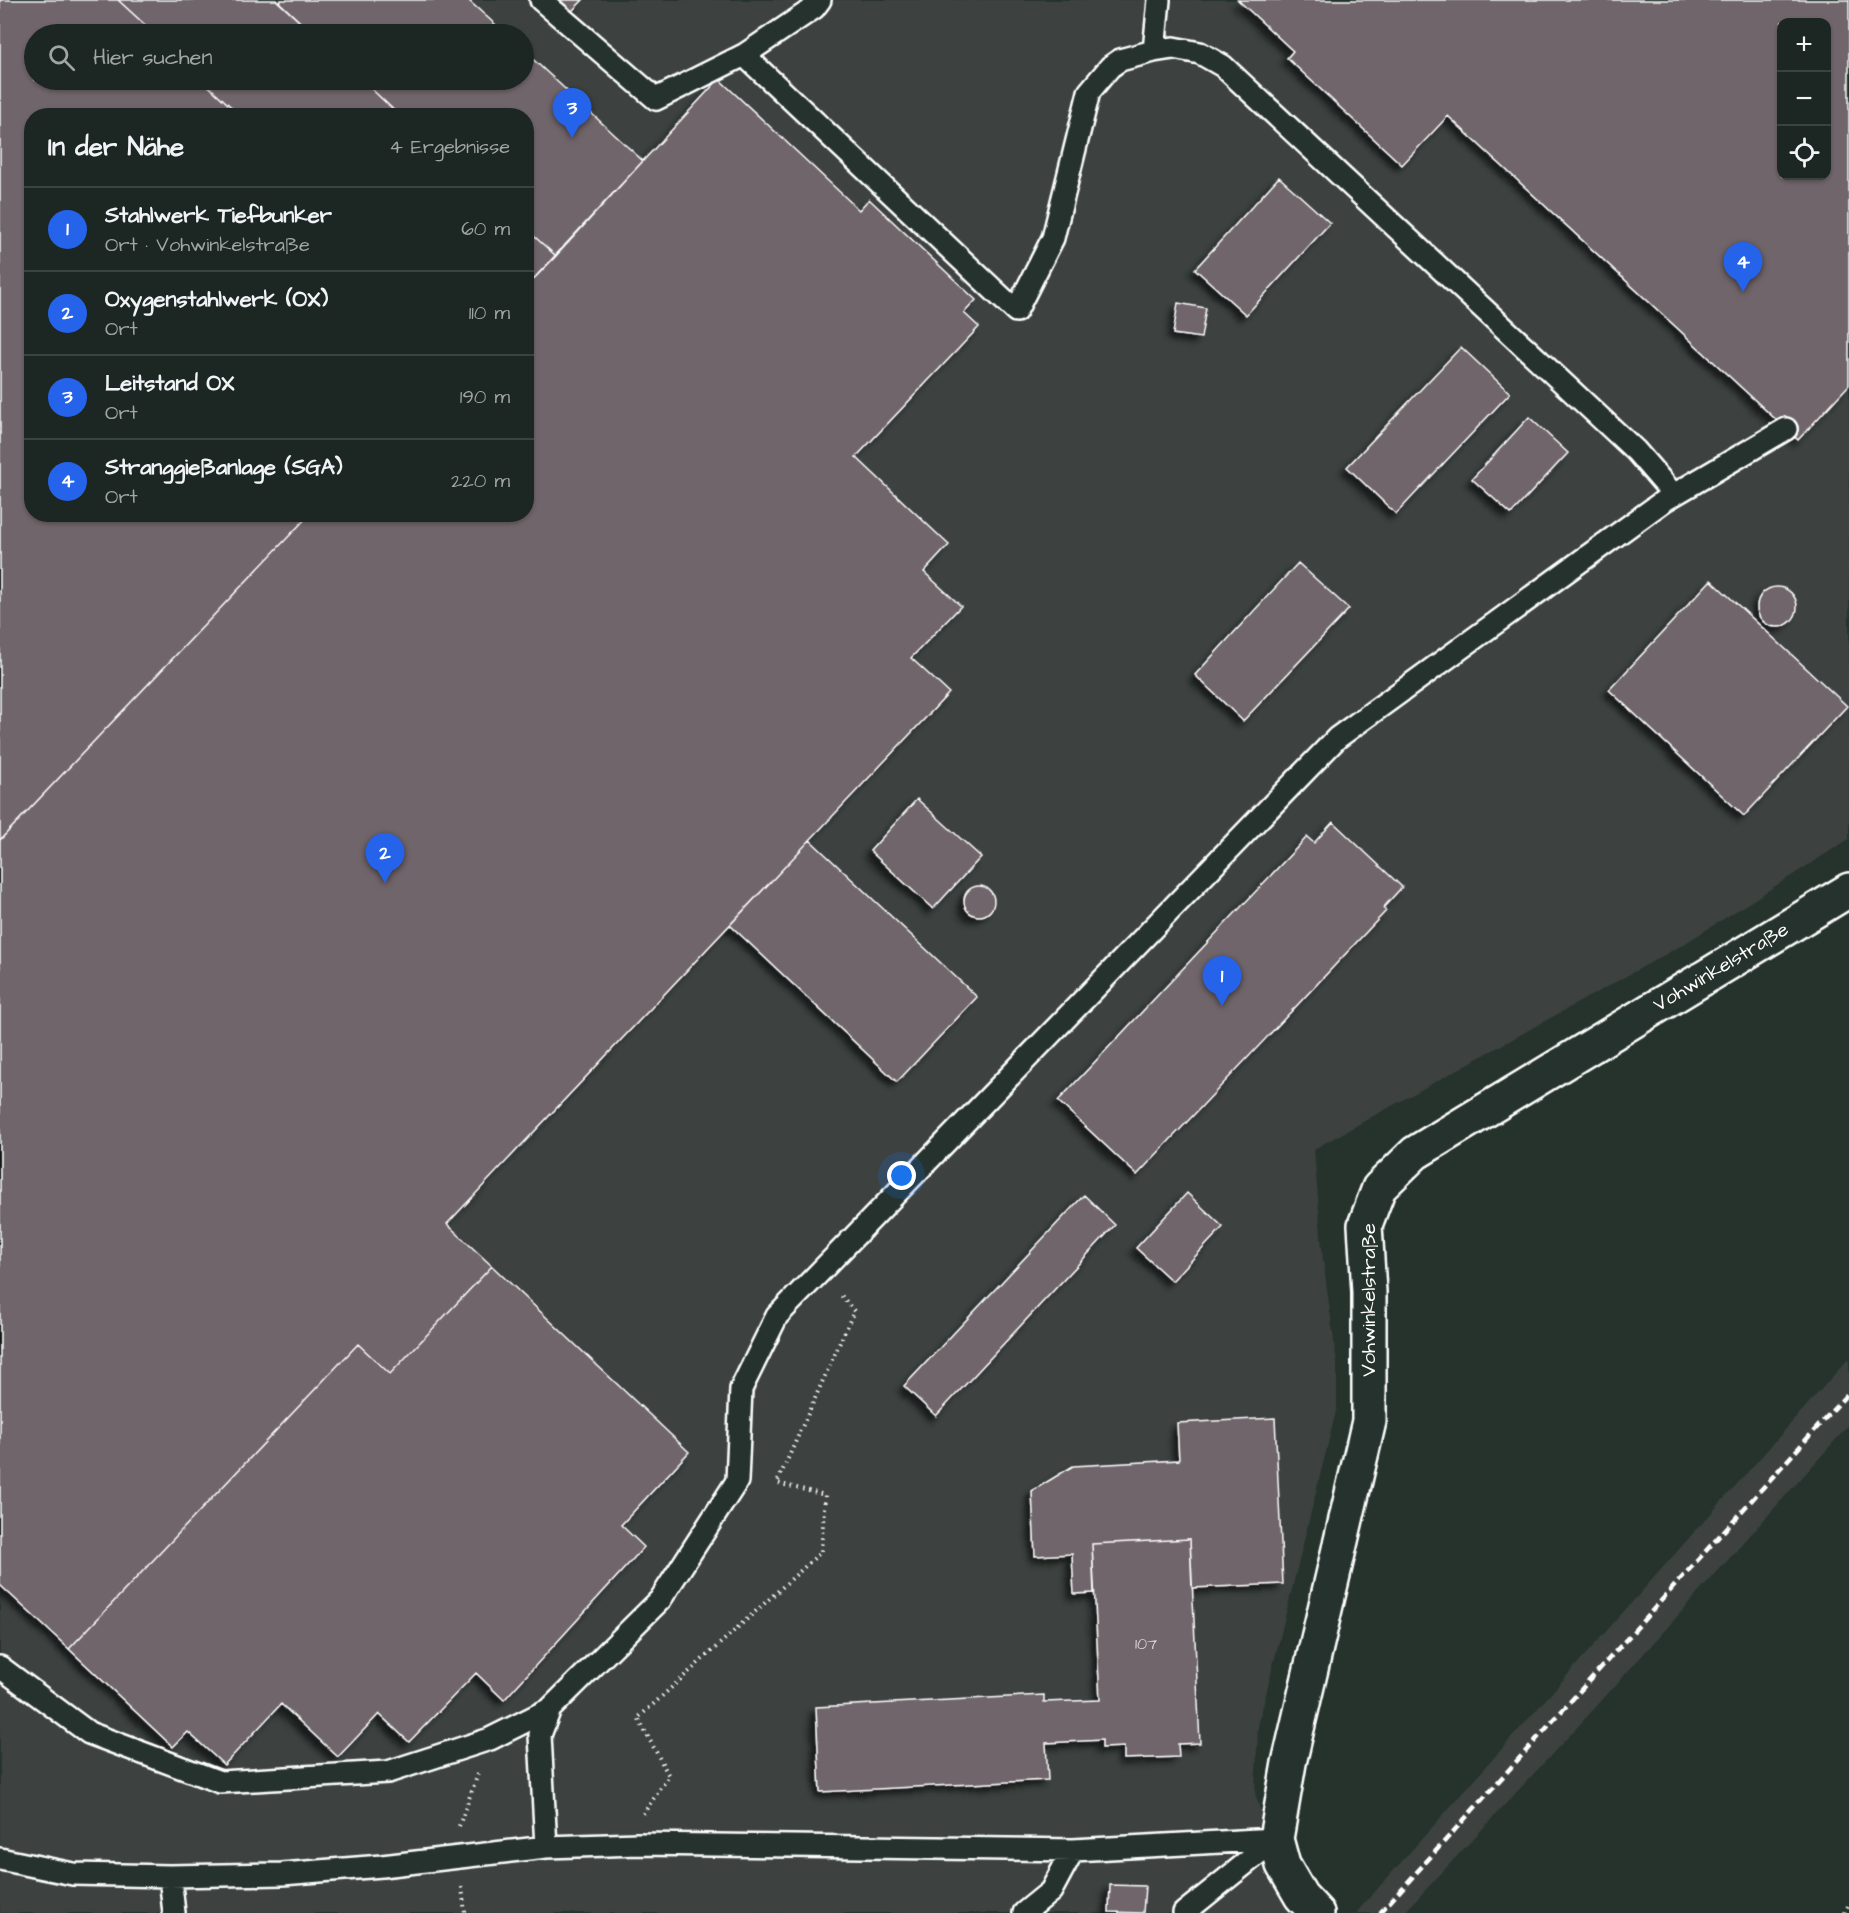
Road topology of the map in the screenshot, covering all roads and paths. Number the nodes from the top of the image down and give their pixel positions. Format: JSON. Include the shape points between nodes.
{"nodes":[{"id":1,"x":541,"y":0,"type":"edge"},
{"id":2,"x":820,"y":0,"type":"edge"},
{"id":3,"x":1159,"y":0,"type":"edge"},
{"id":4,"x":1154,"y":51,"type":"junction"},
{"id":5,"x":744,"y":55,"type":"junction"},
{"id":6,"x":1786,"y":429,"type":"dead end"},
{"id":7,"x":1674,"y":495,"type":"junction"},
{"id":8,"x":1849,"y":890,"type":"edge"},
{"id":9,"x":821,"y":1270,"type":"junction"},
{"id":10,"x":0,"y":1667,"type":"edge"},
{"id":11,"x":550,"y":1708,"type":"junction"},
{"id":12,"x":1276,"y":1839,"type":"junction"},
{"id":13,"x":622,"y":1844,"type":"junction"},
{"id":14,"x":546,"y":1846,"type":"junction"},
{"id":15,"x":1072,"y":1850,"type":"junction"},
{"id":16,"x":0,"y":1858,"type":"edge"},
{"id":17,"x":170,"y":1876,"type":"junction"},
{"id":18,"x":1849,"y":1904,"type":"edge"},
{"id":19,"x":174,"y":1913,"type":"edge"},
{"id":20,"x":1024,"y":1913,"type":"edge"},
{"id":21,"x":1184,"y":1913,"type":"edge"},
{"id":22,"x":1317,"y":1913,"type":"edge"},
{"id":23,"x":1845,"y":1913,"type":"edge"}],
"edges":[{"from":1,"to":5,"type":"lane","via":[[656,99]]},
{"from":2,"to":5,"type":"lane"},
{"from":3,"to":4,"type":"lane"},
{"from":4,"to":5,"type":"lane","via":[[1120,60],[1089,92],[1053,238],[1016,311]]},
{"from":4,"to":7,"type":"lane","via":[[1173,48],[1200,53],[1223,66],[1636,451]]},
{"from":6,"to":7,"type":"lane"},
{"from":7,"to":9,"type":"lane","via":[[1337,738]]},
{"from":8,"to":12,"type":"street","name":"Vohwinkelstraße","via":[[1415,1153],[1379,1188],[1365,1225],[1369,1421],[1289,1764]]},
{"from":9,"to":11,"type":"lane","via":[[777,1316],[741,1389],[737,1481],[660,1600]]},
{"from":9,"to":13,"type":"path","via":[[854,1311],[777,1483],[825,1495],[821,1552],[638,1718],[669,1776]]},
{"from":10,"to":11,"type":"lane","via":[[89,1733],[220,1782],[388,1772],[490,1738]]},
{"from":11,"to":14,"type":"lane","via":[[540,1735]]},
{"from":12,"to":15,"type":"lane"},
{"from":12,"to":21,"type":"lane"},
{"from":12,"to":22,"type":"street","name":"Vohwinkelstraße","via":[[1283,1865],[1301,1896]]},
{"from":13,"to":14,"type":"lane"},
{"from":13,"to":15,"type":"lane"},
{"from":14,"to":17,"type":"lane","via":[[282,1874]]},
{"from":15,"to":20,"type":"lane","via":[[1052,1891]]},
{"from":16,"to":17,"type":"lane","via":[[73,1874]]},
{"from":17,"to":19,"type":"lane"},
{"from":18,"to":23,"type":"path"}]}
